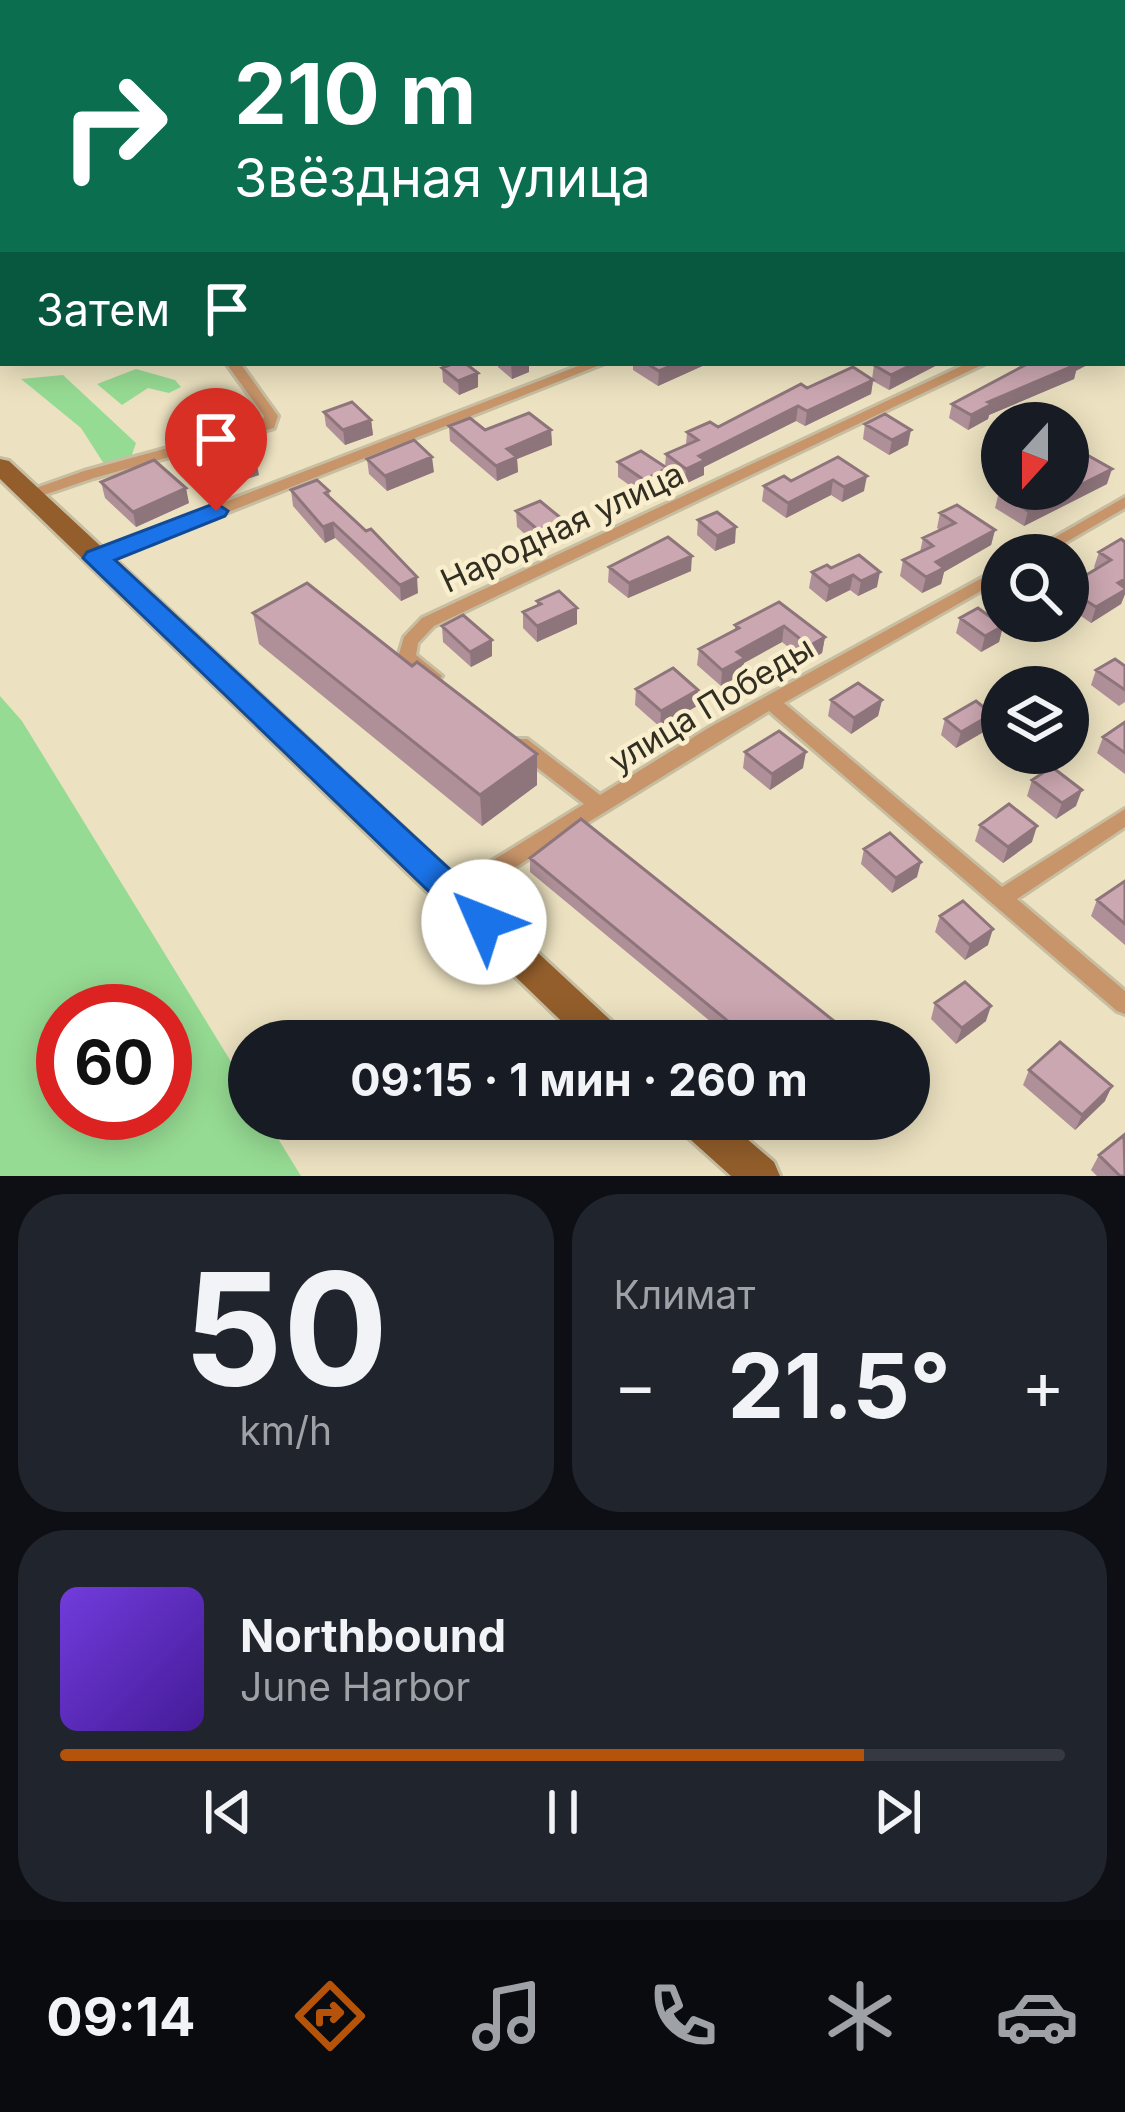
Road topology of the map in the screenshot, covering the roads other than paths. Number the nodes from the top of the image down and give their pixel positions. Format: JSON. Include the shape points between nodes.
{"nodes":[{"id":1,"x":235,"y":366,"type":"edge"},
{"id":2,"x":590,"y":366,"type":"edge"},
{"id":3,"x":973,"y":366,"type":"edge"},
{"id":4,"x":0,"y":466,"type":"edge"},
{"id":5,"x":30,"y":495,"type":"junction"},
{"id":6,"x":1125,"y":502,"type":"edge"},
{"id":7,"x":1069,"y":534,"type":"edge"},
{"id":8,"x":96,"y":558,"type":"junction"},
{"id":9,"x":981,"y":584,"type":"edge"},
{"id":10,"x":442,"y":684,"type":"edge"},
{"id":11,"x":771,"y":702,"type":"junction"},
{"id":12,"x":512,"y":738,"type":"edge"},
{"id":13,"x":600,"y":806,"type":"junction"},
{"id":14,"x":1125,"y":817,"type":"edge"},
{"id":15,"x":455,"y":894,"type":"junction"},
{"id":16,"x":1004,"y":897,"type":"junction"},
{"id":17,"x":1125,"y":1004,"type":"edge"},
{"id":18,"x":585,"y":1020,"type":"edge"},
{"id":19,"x":720,"y":1140,"type":"edge"},
{"id":20,"x":760,"y":1176,"type":"edge"}],
"edges":[{"from":1,"to":5,"type":"street","via":[[269,424]]},
{"from":2,"to":8,"type":"street"},
{"from":3,"to":10,"type":"street","name":"Народная улица","via":[[428,622],[410,640],[407,657]]},
{"from":4,"to":5,"type":"main road"},
{"from":5,"to":8,"type":"main road"},
{"from":6,"to":7,"type":"street"},
{"from":8,"to":15,"type":"main road"},
{"from":9,"to":11,"type":"street","name":"улица Победы"},
{"from":11,"to":13,"type":"street","name":"улица Победы"},
{"from":11,"to":16,"type":"street"},
{"from":12,"to":13,"type":"street"},
{"from":13,"to":15,"type":"street","name":"улица Победы"},
{"from":14,"to":16,"type":"street"},
{"from":15,"to":18,"type":"main road"},
{"from":16,"to":17,"type":"street"},
{"from":19,"to":20,"type":"main road"}]}
